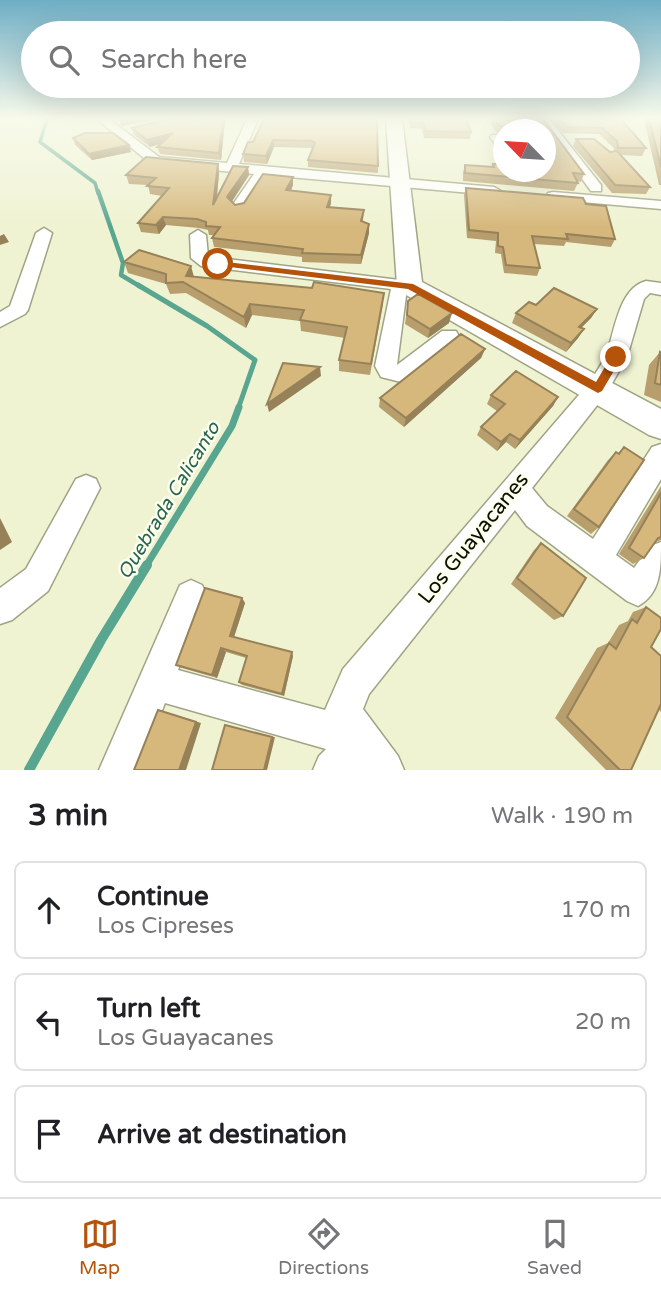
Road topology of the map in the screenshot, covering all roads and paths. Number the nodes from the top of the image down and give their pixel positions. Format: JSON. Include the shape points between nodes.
{"nodes":[{"id":1,"x":147,"y":155,"type":"edge"},
{"id":2,"x":237,"y":155,"type":"edge"},
{"id":3,"x":398,"y":155,"type":"edge"},
{"id":4,"x":571,"y":155,"type":"edge"},
{"id":5,"x":231,"y":169,"type":"junction"},
{"id":6,"x":262,"y":172,"type":"junction"},
{"id":7,"x":401,"y":183,"type":"junction"},
{"id":8,"x":596,"y":188,"type":"dead end"},
{"id":9,"x":508,"y":192,"type":"edge"},
{"id":10,"x":535,"y":194,"type":"edge"},
{"id":11,"x":661,"y":205,"type":"edge"},
{"id":12,"x":238,"y":207,"type":"edge"},
{"id":13,"x":44,"y":233,"type":"dead end"},
{"id":14,"x":198,"y":235,"type":"dead end"},
{"id":15,"x":406,"y":285,"type":"junction"},
{"id":16,"x":661,"y":289,"type":"edge"},
{"id":17,"x":0,"y":320,"type":"edge"},
{"id":18,"x":449,"y":336,"type":"dead end"},
{"id":19,"x":598,"y":388,"type":"junction"},
{"id":20,"x":661,"y":425,"type":"edge"},
{"id":21,"x":661,"y":455,"type":"edge"},
{"id":22,"x":86,"y":488,"type":"dead end"},
{"id":23,"x":514,"y":488,"type":"junction"},
{"id":24,"x":661,"y":557,"type":"edge"},
{"id":25,"x":596,"y":561,"type":"junction"},
{"id":26,"x":191,"y":596,"type":"dead end"},
{"id":27,"x":0,"y":608,"type":"edge"},
{"id":28,"x":156,"y":681,"type":"junction"},
{"id":29,"x":353,"y":753,"type":"edge"},
{"id":30,"x":119,"y":770,"type":"edge"}],
"edges":[{"from":1,"to":5,"type":"street","via":[[154,160]]},
{"from":2,"to":5,"type":"street"},
{"from":3,"to":7,"type":"street"},
{"from":4,"to":8,"type":"street"},
{"from":5,"to":6,"type":"street"},
{"from":6,"to":7,"type":"street"},
{"from":6,"to":12,"type":"street"},
{"from":7,"to":9,"type":"street"},
{"from":7,"to":15,"type":"street"},
{"from":10,"to":11,"type":"street"},
{"from":13,"to":17,"type":"street","via":[[18,310]]},
{"from":14,"to":15,"type":"street","via":[[200,258],[207,262]]},
{"from":15,"to":18,"type":"street","via":[[397,296],[386,366],[389,372],[401,374]]},
{"from":15,"to":19,"type":"street"},
{"from":16,"to":19,"type":"street","name":"Los Guayacanes","via":[[646,288],[635,297],[616,357]]},
{"from":19,"to":20,"type":"street"},
{"from":19,"to":23,"type":"street","name":"Los Guayacanes"},
{"from":21,"to":25,"type":"street"},
{"from":22,"to":27,"type":"street","via":[[37,580]]},
{"from":23,"to":25,"type":"street","via":[[537,516]]},
{"from":23,"to":29,"type":"street","name":"Los Guayacanes","via":[[356,682]]},
{"from":24,"to":25,"type":"street","via":[[638,590]]},
{"from":26,"to":28,"type":"street"},
{"from":28,"to":29,"type":"street"},
{"from":28,"to":30,"type":"street"}]}
